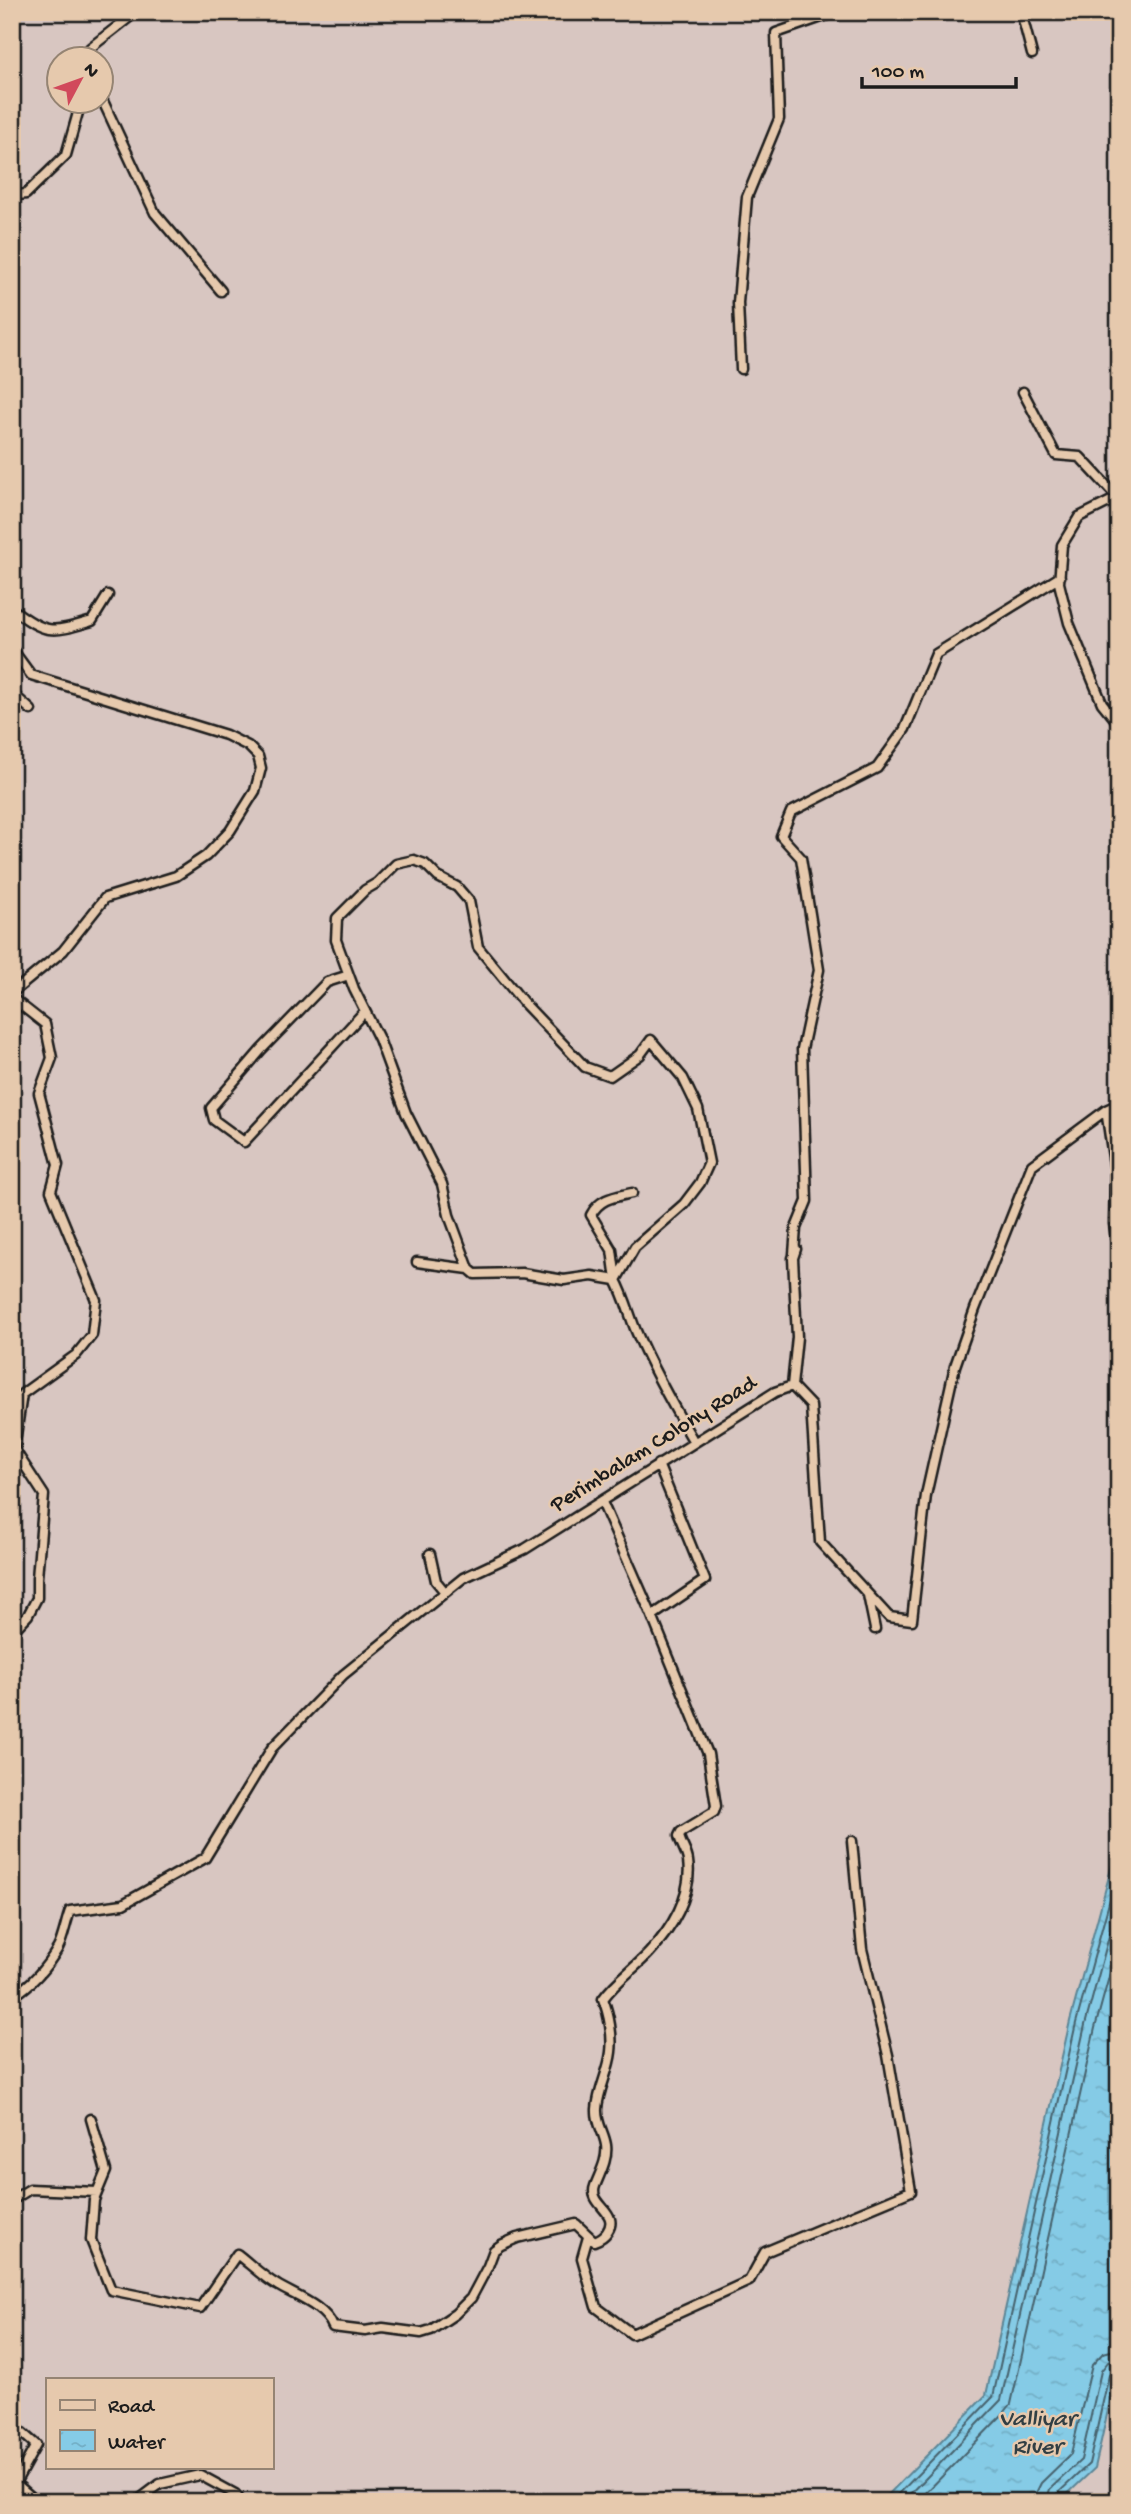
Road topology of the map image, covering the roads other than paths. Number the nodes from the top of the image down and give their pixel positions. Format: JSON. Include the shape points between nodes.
{"nodes":[{"id":1,"x":136,"y":12,"type":"edge"},
{"id":2,"x":836,"y":12,"type":"edge"},
{"id":3,"x":1021,"y":12,"type":"edge"},
{"id":4,"x":93,"y":46,"type":"edge"},
{"id":5,"x":1032,"y":54,"type":"dead end"},
{"id":6,"x":77,"y":116,"type":"edge"},
{"id":7,"x":110,"y":116,"type":"edge"},
{"id":8,"x":12,"y":196,"type":"edge"},
{"id":9,"x":221,"y":291,"type":"dead end"},
{"id":10,"x":741,"y":369,"type":"dead end"},
{"id":11,"x":1023,"y":392,"type":"dead end"},
{"id":12,"x":1118,"y":497,"type":"edge"},
{"id":13,"x":1060,"y":577,"type":"junction"},
{"id":14,"x":108,"y":596,"type":"dead end"},
{"id":15,"x":12,"y":609,"type":"edge"},
{"id":16,"x":12,"y":649,"type":"edge"},
{"id":17,"x":12,"y":693,"type":"edge"},
{"id":18,"x":31,"y":710,"type":"dead end"},
{"id":19,"x":1119,"y":724,"type":"edge"},
{"id":20,"x":349,"y":975,"type":"junction"},
{"id":21,"x":12,"y":995,"type":"edge"},
{"id":22,"x":365,"y":1011,"type":"junction"},
{"id":23,"x":1119,"y":1104,"type":"edge"},
{"id":24,"x":1106,"y":1110,"type":"junction"},
{"id":25,"x":632,"y":1193,"type":"dead end"},
{"id":26,"x":798,"y":1241,"type":"dead end"},
{"id":27,"x":794,"y":1254,"type":"junction"},
{"id":28,"x":1119,"y":1259,"type":"edge"},
{"id":29,"x":417,"y":1262,"type":"dead end"},
{"id":30,"x":469,"y":1269,"type":"junction"},
{"id":31,"x":616,"y":1280,"type":"junction"},
{"id":32,"x":792,"y":1385,"type":"junction"},
{"id":33,"x":694,"y":1442,"type":"junction"},
{"id":34,"x":658,"y":1464,"type":"junction"},
{"id":35,"x":602,"y":1502,"type":"junction"},
{"id":36,"x":430,"y":1554,"type":"dead end"},
{"id":37,"x":445,"y":1592,"type":"junction"},
{"id":38,"x":867,"y":1592,"type":"junction"},
{"id":39,"x":652,"y":1616,"type":"junction"},
{"id":40,"x":875,"y":1629,"type":"dead end"},
{"id":41,"x":12,"y":1632,"type":"edge"},
{"id":42,"x":852,"y":1841,"type":"dead end"},
{"id":43,"x":12,"y":1997,"type":"edge"},
{"id":44,"x":91,"y":2119,"type":"dead end"},
{"id":45,"x":97,"y":2192,"type":"junction"},
{"id":46,"x":12,"y":2200,"type":"edge"},
{"id":47,"x":588,"y":2237,"type":"junction"},
{"id":48,"x":12,"y":2424,"type":"edge"},
{"id":49,"x":37,"y":2502,"type":"edge"},
{"id":50,"x":136,"y":2502,"type":"edge"},
{"id":51,"x":241,"y":2502,"type":"edge"}],
"edges":[{"from":1,"to":4,"type":"street"},
{"from":2,"to":10,"type":"street","via":[[776,33],[779,120],[747,197],[738,303]]},
{"from":3,"to":5,"type":"street"},
{"from":6,"to":8,"type":"street","via":[[66,155],[26,194]]},
{"from":7,"to":9,"type":"street","via":[[156,214]]},
{"from":11,"to":12,"type":"street","via":[[1056,456],[1080,457]]},
{"from":12,"to":13,"type":"street","via":[[1079,517],[1062,545]]},
{"from":13,"to":19,"type":"street","via":[[1069,623],[1102,703]]},
{"from":13,"to":27,"type":"street","via":[[936,654],[905,729],[877,768],[791,812],[781,836],[801,858],[819,970],[802,1049],[807,1201],[796,1228]]},
{"from":14,"to":15,"type":"street","via":[[92,621],[57,631],[39,628]]},
{"from":16,"to":21,"type":"street","via":[[31,675],[226,735],[248,746],[261,768],[243,811],[205,856],[176,876],[105,898],[63,951]]},
{"from":17,"to":18,"type":"street"},
{"from":20,"to":22,"type":"street"},
{"from":20,"to":22,"type":"street","via":[[327,982],[261,1050],[211,1108],[214,1120],[244,1142]]},
{"from":20,"to":31,"type":"street","via":[[336,940],[337,918],[396,864],[414,860],[457,887],[469,901],[478,947],[585,1067],[610,1076],[640,1055],[651,1040],[683,1078],[698,1109],[709,1163],[684,1204],[635,1247]]},
{"from":21,"to":41,"type":"street","via":[[46,1024],[52,1058],[38,1093],[58,1165],[51,1191],[96,1300],[92,1335],[76,1356],[22,1394],[14,1449],[44,1495],[37,1598]]},
{"from":22,"to":30,"type":"street","via":[[442,1184]]},
{"from":23,"to":24,"type":"street","name":"Perimbalam Colony Road"},
{"from":24,"to":28,"type":"street","via":[[1115,1171]]},
{"from":24,"to":38,"type":"street","name":"Perimbalam Colony Road","via":[[1032,1165],[975,1309],[955,1366],[926,1495],[912,1619],[889,1617]]},
{"from":25,"to":31,"type":"street","via":[[608,1198],[590,1215],[612,1250]]},
{"from":26,"to":27,"type":"street"},
{"from":27,"to":32,"type":"street","via":[[797,1337]]},
{"from":29,"to":30,"type":"street"},
{"from":30,"to":31,"type":"street","via":[[475,1274]]},
{"from":31,"to":33,"type":"street","via":[[669,1399]]},
{"from":32,"to":33,"type":"street","name":"Perimbalam Colony Road"},
{"from":32,"to":38,"type":"street","name":"Perimbalam Colony Road","via":[[811,1406],[820,1542]]},
{"from":33,"to":34,"type":"street","name":"Perimbalam Colony Road"},
{"from":34,"to":35,"type":"street","name":"Perimbalam Colony Road"},
{"from":34,"to":39,"type":"street","via":[[705,1580]]},
{"from":35,"to":37,"type":"street","name":"Perimbalam Colony Road"},
{"from":35,"to":39,"type":"street"},
{"from":36,"to":37,"type":"street","via":[[436,1581]]},
{"from":37,"to":43,"type":"street","name":"Perimbalam Colony Road","via":[[343,1675],[272,1748],[205,1858],[123,1904],[70,1911],[59,1947],[30,1985]]},
{"from":38,"to":40,"type":"street"},
{"from":39,"to":47,"type":"street","via":[[708,1754],[716,1806],[715,1812],[679,1836],[689,1865],[684,1898],[673,1923],[603,1999],[611,2053],[597,2123],[606,2155],[593,2190],[612,2222],[600,2239]]},
{"from":42,"to":47,"type":"street","via":[[862,1949],[888,2055],[911,2192],[765,2252],[749,2281],[632,2334],[596,2308],[582,2258]]},
{"from":44,"to":45,"type":"street","via":[[106,2171]]},
{"from":45,"to":46,"type":"street","via":[[30,2189]]},
{"from":45,"to":47,"type":"street","via":[[91,2240],[111,2290],[200,2308],[237,2254],[276,2285],[322,2312],[332,2327],[344,2330],[431,2330],[471,2298],[494,2250],[507,2241],[576,2224]]},
{"from":48,"to":49,"type":"street","via":[[36,2445],[15,2483]]},
{"from":50,"to":51,"type":"street","via":[[160,2484],[200,2475]]}]}
